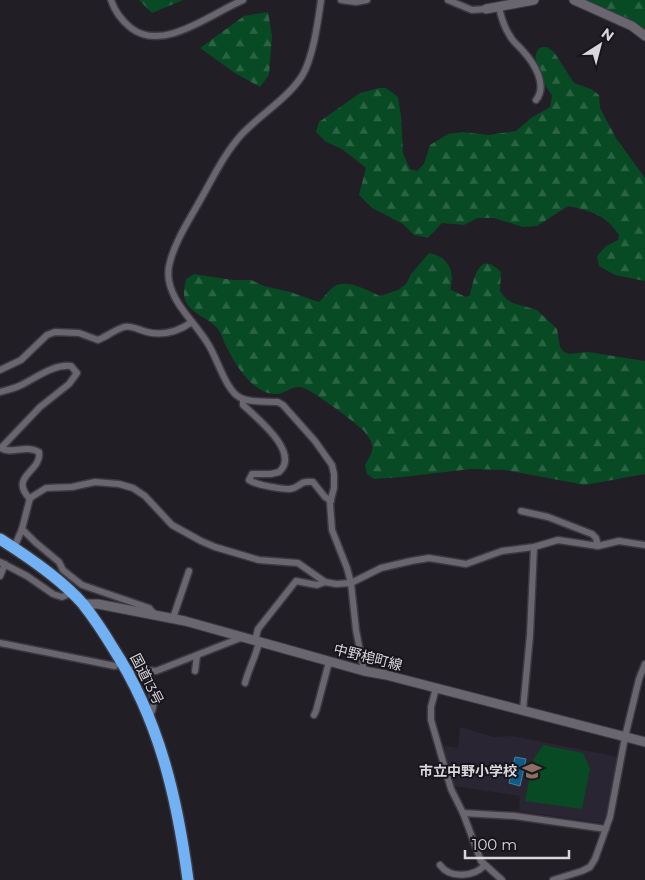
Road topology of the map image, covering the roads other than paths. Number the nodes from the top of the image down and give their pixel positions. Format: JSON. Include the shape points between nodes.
{"nodes":[{"id":1,"x":111,"y":0,"type":"edge"},
{"id":2,"x":243,"y":0,"type":"edge"},
{"id":3,"x":321,"y":0,"type":"edge"},
{"id":4,"x":341,"y":0,"type":"edge"},
{"id":5,"x":368,"y":0,"type":"edge"},
{"id":6,"x":448,"y":0,"type":"edge"},
{"id":7,"x":534,"y":0,"type":"edge"},
{"id":8,"x":574,"y":0,"type":"edge"},
{"id":9,"x":499,"y":7,"type":"junction"},
{"id":10,"x":486,"y":9,"type":"joint"},
{"id":11,"x":645,"y":36,"type":"edge"},
{"id":12,"x":536,"y":100,"type":"dead end"},
{"id":13,"x":192,"y":322,"type":"junction"},
{"id":14,"x":0,"y":370,"type":"edge"},
{"id":15,"x":0,"y":392,"type":"edge"},
{"id":16,"x":243,"y":399,"type":"junction"},
{"id":17,"x":30,"y":499,"type":"junction"},
{"id":18,"x":331,"y":501,"type":"junction"},
{"id":19,"x":521,"y":511,"type":"dead end"},
{"id":20,"x":22,"y":529,"type":"junction"},
{"id":21,"x":0,"y":539,"type":"edge"},
{"id":22,"x":645,"y":545,"type":"edge"},
{"id":23,"x":598,"y":546,"type":"junction"},
{"id":24,"x":534,"y":547,"type":"junction"},
{"id":25,"x":14,"y":548,"type":"junction"},
{"id":26,"x":2,"y":563,"type":"edge"},
{"id":27,"x":190,"y":573,"type":"dead end"},
{"id":28,"x":0,"y":576,"type":"edge"},
{"id":29,"x":326,"y":582,"type":"junction"},
{"id":30,"x":351,"y":583,"type":"junction"},
{"id":31,"x":71,"y":593,"type":"junction"},
{"id":32,"x":83,"y":604,"type":"junction"},
{"id":33,"x":155,"y":615,"type":"junction"},
{"id":34,"x":175,"y":619,"type":"junction"},
{"id":35,"x":243,"y":637,"type":"junction"},
{"id":36,"x":257,"y":641,"type":"junction"},
{"id":37,"x":0,"y":643,"type":"edge"},
{"id":38,"x":197,"y":656,"type":"junction"},
{"id":39,"x":329,"y":662,"type":"junction"},
{"id":40,"x":645,"y":664,"type":"edge"},
{"id":41,"x":115,"y":666,"type":"dead end"},
{"id":42,"x":133,"y":669,"type":"dead end"},
{"id":43,"x":148,"y":671,"type":"junction"},
{"id":44,"x":195,"y":671,"type":"dead end"},
{"id":45,"x":364,"y":671,"type":"junction"},
{"id":46,"x":245,"y":683,"type":"dead end"},
{"id":47,"x":436,"y":688,"type":"junction"},
{"id":48,"x":523,"y":710,"type":"junction"},
{"id":49,"x":314,"y":715,"type":"dead end"},
{"id":50,"x":149,"y":717,"type":"junction"},
{"id":51,"x":626,"y":737,"type":"junction"},
{"id":52,"x":645,"y":742,"type":"edge"},
{"id":53,"x":463,"y":813,"type":"junction"},
{"id":54,"x":606,"y":828,"type":"junction"},
{"id":55,"x":440,"y":865,"type":"dead end"},
{"id":56,"x":485,"y":865,"type":"junction"},
{"id":57,"x":188,"y":880,"type":"edge"},
{"id":58,"x":502,"y":880,"type":"edge"},
{"id":59,"x":553,"y":880,"type":"edge"}],
"edges":[{"from":1,"to":2,"type":"street","via":[[119,17],[144,36],[168,36]]},
{"from":3,"to":13,"type":"street","via":[[304,72],[227,153],[170,261],[168,273],[172,293]]},
{"from":4,"to":5,"type":"street"},
{"from":6,"to":10,"type":"street","via":[[472,10]]},
{"from":7,"to":9,"type":"main road"},
{"from":8,"to":11,"type":"main road","via":[[632,26]]},
{"from":9,"to":10,"type":"main road"},
{"from":9,"to":12,"type":"street","via":[[511,38],[536,71],[541,84]]},
{"from":13,"to":14,"type":"street","via":[[168,333],[124,327],[98,340],[79,333],[54,332],[46,335],[21,360]]},
{"from":13,"to":16,"type":"street","via":[[212,350],[232,390]]},
{"from":15,"to":17,"type":"street","via":[[63,366],[71,366],[77,373],[1,448],[6,451],[27,448],[39,452],[37,463],[23,479],[22,486]]},
{"from":16,"to":18,"type":"street","via":[[283,404],[332,465],[334,488]]},
{"from":16,"to":18,"type":"street","via":[[243,405],[279,442],[286,460],[279,472],[252,474],[249,480],[290,489],[302,482],[313,482]]},
{"from":17,"to":20,"type":"street"},
{"from":17,"to":29,"type":"street","via":[[46,488],[95,482],[119,484],[145,496],[172,525],[201,541],[259,560],[298,563]]},
{"from":18,"to":30,"type":"street","via":[[332,530]]},
{"from":19,"to":23,"type":"street","via":[[548,517],[592,534]]},
{"from":20,"to":25,"type":"street"},
{"from":20,"to":33,"type":"street","via":[[82,585],[149,608]]},
{"from":21,"to":25,"type":"highway","name":"国道13号"},
{"from":22,"to":23,"type":"street","via":[[619,541]]},
{"from":23,"to":24,"type":"street","via":[[558,540]]},
{"from":24,"to":30,"type":"street","via":[[502,552],[466,564],[429,558],[410,561],[381,568]]},
{"from":24,"to":48,"type":"street"},
{"from":25,"to":31,"type":"highway","name":"国道13号"},
{"from":26,"to":28,"type":"street"},
{"from":26,"to":31,"type":"street","via":[[53,594],[62,597]]},
{"from":27,"to":34,"type":"street"},
{"from":29,"to":30,"type":"street"},
{"from":29,"to":36,"type":"street","via":[[317,585],[296,581],[258,629]]},
{"from":30,"to":45,"type":"street"},
{"from":31,"to":32,"type":"highway","name":"国道13号"},
{"from":32,"to":33,"type":"main road","name":"中野梍町線"},
{"from":32,"to":50,"type":"highway","name":"国道13号","via":[[130,674]]},
{"from":33,"to":34,"type":"main road","name":"中野梍町線"},
{"from":34,"to":35,"type":"main road","name":"中野梍町線"},
{"from":35,"to":36,"type":"main road","name":"中野梍町線"},
{"from":35,"to":38,"type":"street"},
{"from":36,"to":39,"type":"main road","name":"中野梍町線"},
{"from":36,"to":46,"type":"street","via":[[255,658]]},
{"from":37,"to":41,"type":"street"},
{"from":38,"to":43,"type":"street","via":[[156,672]]},
{"from":38,"to":44,"type":"street"},
{"from":39,"to":45,"type":"main road","name":"中野梍町線"},
{"from":39,"to":49,"type":"street"},
{"from":40,"to":51,"type":"street"},
{"from":42,"to":43,"type":"street"},
{"from":43,"to":50,"type":"street","via":[[154,704]]},
{"from":45,"to":47,"type":"main road","name":"中野梍町線"},
{"from":47,"to":48,"type":"main road","name":"中野梍町線"},
{"from":47,"to":53,"type":"street","via":[[431,708],[433,730],[451,789]]},
{"from":48,"to":51,"type":"main road","name":"中野梍町線"},
{"from":50,"to":57,"type":"highway","name":"国道13号","via":[[171,785]]},
{"from":51,"to":52,"type":"main road","name":"中野梍町線"},
{"from":51,"to":54,"type":"street"},
{"from":53,"to":54,"type":"street"},
{"from":53,"to":56,"type":"street"},
{"from":54,"to":59,"type":"street","via":[[590,867]]},
{"from":55,"to":56,"type":"street","via":[[445,871],[461,874],[478,872]]},
{"from":56,"to":58,"type":"street"}]}
